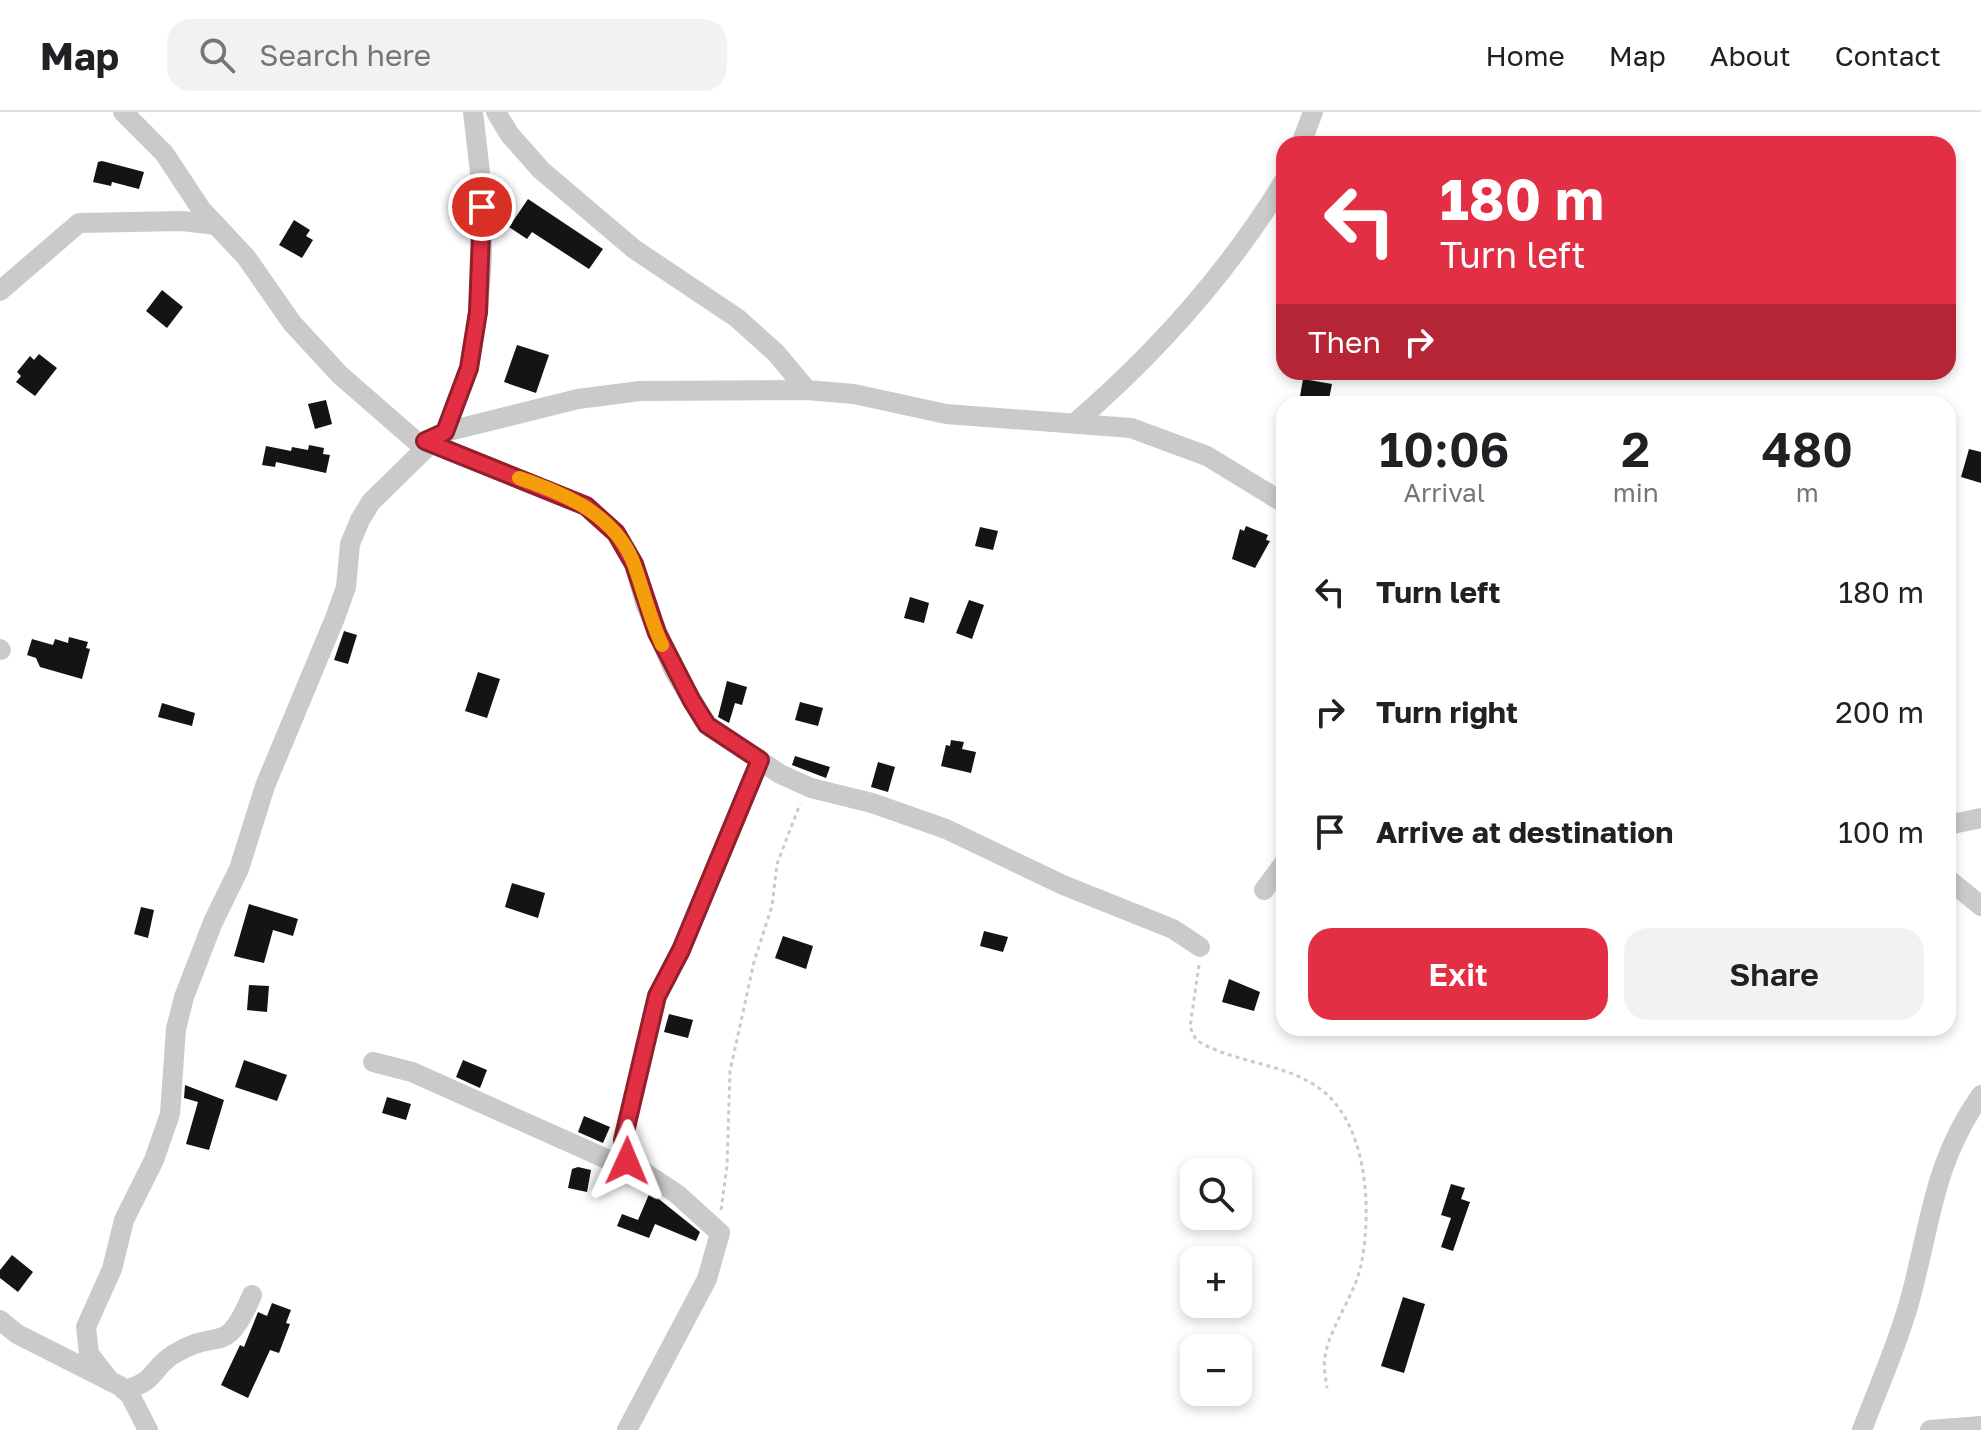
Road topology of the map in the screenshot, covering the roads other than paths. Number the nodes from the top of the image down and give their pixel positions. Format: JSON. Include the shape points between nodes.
{"nodes":[{"id":1,"x":123,"y":112,"type":"edge"},
{"id":2,"x":473,"y":112,"type":"edge"},
{"id":3,"x":496,"y":112,"type":"edge"},
{"id":4,"x":1313,"y":112,"type":"edge"},
{"id":5,"x":1304,"y":136,"type":"edge"},
{"id":6,"x":1276,"y":194,"type":"edge"},
{"id":7,"x":216,"y":225,"type":"junction"},
{"id":8,"x":0,"y":291,"type":"edge"},
{"id":9,"x":807,"y":390,"type":"junction"},
{"id":10,"x":1076,"y":422,"type":"junction"},
{"id":11,"x":445,"y":432,"type":"junction"},
{"id":12,"x":425,"y":445,"type":"junction"},
{"id":13,"x":1276,"y":498,"type":"edge"},
{"id":14,"x":760,"y":760,"type":"junction"},
{"id":15,"x":1981,"y":818,"type":"edge"},
{"id":16,"x":1956,"y":823,"type":"edge"},
{"id":17,"x":1276,"y":874,"type":"edge"},
{"id":18,"x":1956,"y":886,"type":"edge"},
{"id":19,"x":1264,"y":890,"type":"dead end"},
{"id":20,"x":1981,"y":906,"type":"edge"},
{"id":21,"x":1200,"y":947,"type":"road end"},
{"id":22,"x":373,"y":1062,"type":"dead end"},
{"id":23,"x":1981,"y":1095,"type":"edge"},
{"id":24,"x":646,"y":1177,"type":"junction"},
{"id":25,"x":252,"y":1295,"type":"dead end"},
{"id":26,"x":0,"y":1320,"type":"edge"},
{"id":27,"x":117,"y":1385,"type":"junction"},
{"id":28,"x":1981,"y":1426,"type":"edge"},
{"id":29,"x":148,"y":1429,"type":"edge"},
{"id":30,"x":627,"y":1430,"type":"edge"},
{"id":31,"x":1862,"y":1430,"type":"edge"},
{"id":32,"x":1930,"y":1430,"type":"edge"}],
"edges":[{"from":1,"to":7,"type":"street","via":[[164,153]]},
{"from":2,"to":11,"type":"street","via":[[481,181],[478,312],[469,368]]},
{"from":3,"to":9,"type":"street","via":[[541,170],[634,249],[737,318]]},
{"from":4,"to":5,"type":"street"},
{"from":6,"to":10,"type":"street","via":[[1146,359]]},
{"from":7,"to":8,"type":"street","via":[[79,223]]},
{"from":7,"to":12,"type":"street","via":[[340,375]]},
{"from":9,"to":10,"type":"street","via":[[854,394],[946,414]]},
{"from":9,"to":11,"type":"street","via":[[640,391],[578,399]]},
{"from":10,"to":13,"type":"street","via":[[1131,428],[1178,443]]},
{"from":11,"to":12,"type":"street"},
{"from":12,"to":14,"type":"street","via":[[586,506],[616,533],[634,564],[657,633],[707,725]]},
{"from":12,"to":27,"type":"street","via":[[360,520],[335,618],[184,997],[176,1029],[170,1114],[86,1327],[89,1354]]},
{"from":14,"to":21,"type":"street","via":[[804,785],[946,829],[1063,885],[1173,929]]},
{"from":14,"to":24,"type":"street","via":[[657,996],[623,1140],[627,1161]]},
{"from":15,"to":16,"type":"street"},
{"from":17,"to":19,"type":"street"},
{"from":18,"to":20,"type":"street"},
{"from":22,"to":24,"type":"street","via":[[412,1072]]},
{"from":23,"to":31,"type":"street","via":[[1957,1128],[1936,1183],[1909,1304]]},
{"from":24,"to":30,"type":"street","via":[[677,1194],[720,1233],[707,1279]]},
{"from":25,"to":27,"type":"street","via":[[238,1328],[224,1339],[172,1355],[141,1386]]},
{"from":26,"to":27,"type":"street"},
{"from":27,"to":29,"type":"street"},
{"from":28,"to":32,"type":"street"}]}
